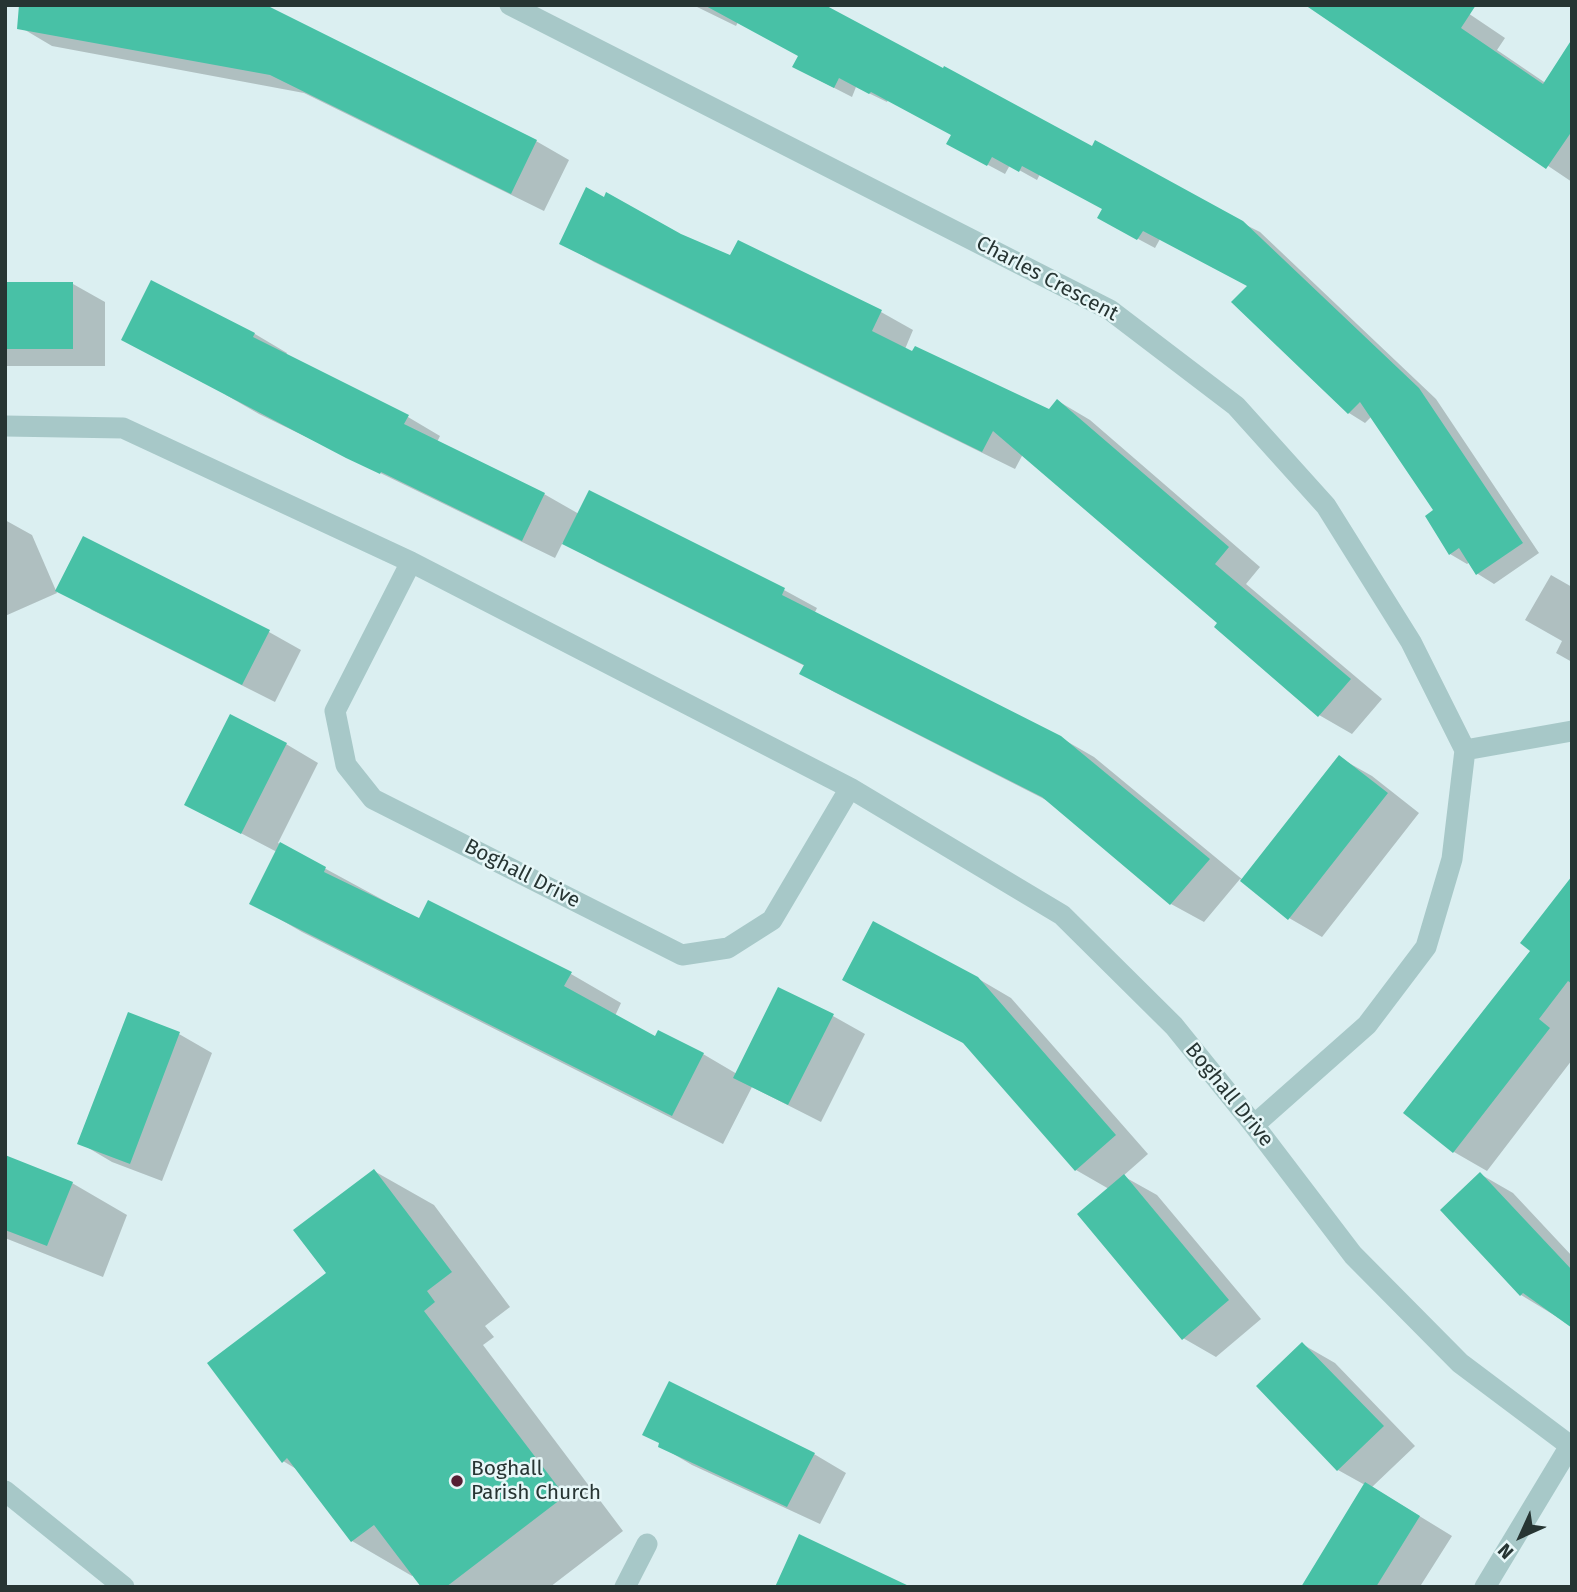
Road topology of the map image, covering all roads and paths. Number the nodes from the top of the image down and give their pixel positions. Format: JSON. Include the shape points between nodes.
{"nodes":[{"id":1,"x":510,"y":5,"type":"edge"},
{"id":2,"x":5,"y":426,"type":"edge"},
{"id":3,"x":411,"y":562,"type":"junction"},
{"id":4,"x":1572,"y":731,"type":"edge"},
{"id":5,"x":1465,"y":750,"type":"junction"},
{"id":6,"x":849,"y":788,"type":"junction"},
{"id":7,"x":1254,"y":1125,"type":"junction"},
{"id":8,"x":1571,"y":1447,"type":"edge"},
{"id":9,"x":5,"y":1491,"type":"edge"},
{"id":10,"x":647,"y":1544,"type":"dead end"},
{"id":11,"x":124,"y":1587,"type":"edge"},
{"id":12,"x":625,"y":1587,"type":"edge"},
{"id":13,"x":1485,"y":1587,"type":"edge"}],
"edges":[{"from":1,"to":5,"type":"street","name":"Charles Crescent","via":[[1110,310],[1236,406],[1326,506],[1411,642]]},
{"from":2,"to":3,"type":"street","name":"Boghall Drive","via":[[123,428]]},
{"from":3,"to":6,"type":"street","name":"Boghall Drive"},
{"from":3,"to":6,"type":"street","name":"Boghall Drive","via":[[335,711],[346,765],[373,799],[682,955],[728,948],[772,920]]},
{"from":4,"to":5,"type":"street"},
{"from":5,"to":7,"type":"street","via":[[1452,859],[1426,947],[1367,1025]]},
{"from":6,"to":7,"type":"street","name":"Boghall Drive","via":[[1062,915],[1174,1026]]},
{"from":7,"to":8,"type":"street","name":"Boghall Drive","via":[[1353,1255],[1460,1363]]},
{"from":8,"to":13,"type":"street"},
{"from":9,"to":11,"type":"street"},
{"from":10,"to":12,"type":"street"}]}
